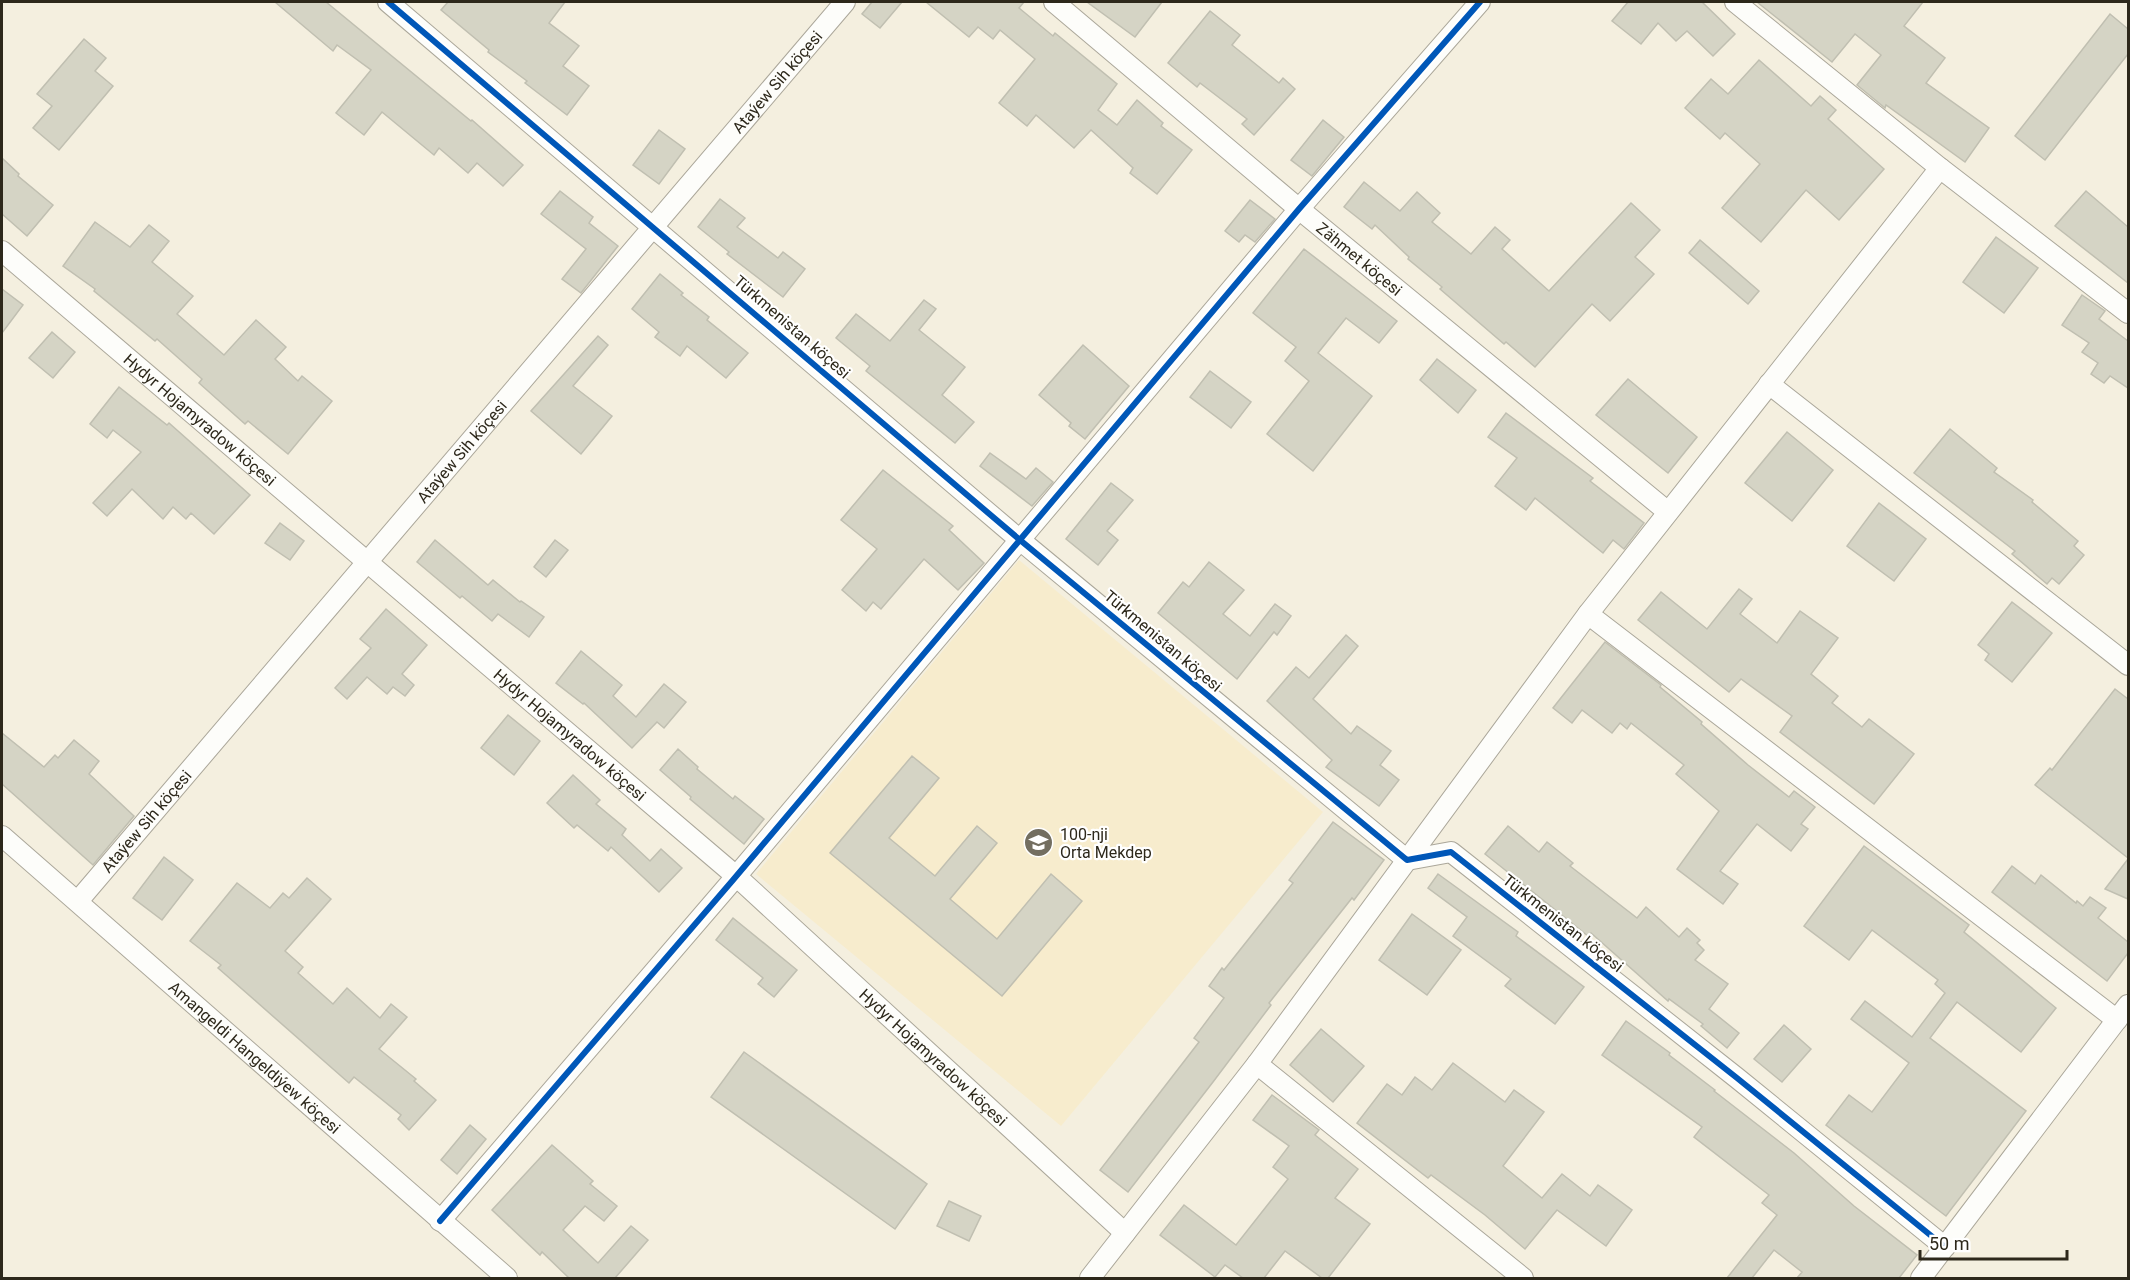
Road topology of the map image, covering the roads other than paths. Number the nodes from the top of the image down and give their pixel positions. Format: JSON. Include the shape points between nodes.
{"nodes":[{"id":1,"x":388,"y":2,"type":"edge"},
{"id":2,"x":845,"y":2,"type":"edge"},
{"id":3,"x":1054,"y":2,"type":"edge"},
{"id":4,"x":1480,"y":2,"type":"edge"},
{"id":5,"x":1735,"y":2,"type":"edge"},
{"id":6,"x":1940,"y":168,"type":"junction"},
{"id":7,"x":1299,"y":209,"type":"junction"},
{"id":8,"x":654,"y":226,"type":"junction"},
{"id":9,"x":2,"y":251,"type":"edge"},
{"id":10,"x":2128,"y":313,"type":"edge"},
{"id":11,"x":1769,"y":384,"type":"junction"},
{"id":12,"x":1668,"y":512,"type":"junction"},
{"id":13,"x":1020,"y":540,"type":"junction"},
{"id":14,"x":366,"y":562,"type":"junction"},
{"id":15,"x":1587,"y":614,"type":"junction"},
{"id":16,"x":2128,"y":665,"type":"edge"},
{"id":17,"x":2,"y":836,"type":"edge"},
{"id":18,"x":1407,"y":860,"type":"junction"},
{"id":19,"x":736,"y":876,"type":"junction"},
{"id":20,"x":78,"y":901,"type":"junction"},
{"id":21,"x":2123,"y":1012,"type":"edge"},
{"id":22,"x":1257,"y":1064,"type":"junction"},
{"id":23,"x":440,"y":1221,"type":"junction"},
{"id":24,"x":1125,"y":1233,"type":"junction"},
{"id":25,"x":1945,"y":1247,"type":"junction"},
{"id":26,"x":507,"y":1278,"type":"edge"},
{"id":27,"x":1090,"y":1278,"type":"edge"},
{"id":28,"x":1523,"y":1278,"type":"edge"},
{"id":29,"x":1921,"y":1278,"type":"edge"}],
"edges":[{"from":1,"to":8,"type":"street","name":"Türkmenistan köçesi"},
{"from":2,"to":8,"type":"street","name":"Ataýew Sih köçesi"},
{"from":3,"to":7,"type":"street","name":"Zähmet köçesi"},
{"from":4,"to":7,"type":"street"},
{"from":5,"to":6,"type":"street"},
{"from":6,"to":10,"type":"street"},
{"from":6,"to":11,"type":"street"},
{"from":7,"to":12,"type":"street","name":"Zähmet köçesi"},
{"from":7,"to":13,"type":"street"},
{"from":8,"to":13,"type":"street","name":"Türkmenistan köçesi"},
{"from":8,"to":14,"type":"street","name":"Ataýew Sih köçesi"},
{"from":9,"to":14,"type":"street","name":"Hydyr Hojamyradow köçesi"},
{"from":11,"to":12,"type":"street"},
{"from":11,"to":16,"type":"street"},
{"from":12,"to":15,"type":"street"},
{"from":13,"to":18,"type":"street","name":"Türkmenistan köçesi"},
{"from":13,"to":19,"type":"street"},
{"from":14,"to":19,"type":"street","name":"Hydyr Hojamyradow köçesi"},
{"from":14,"to":20,"type":"street","name":"Ataýew Sih köçesi"},
{"from":15,"to":18,"type":"street"},
{"from":15,"to":21,"type":"street"},
{"from":17,"to":20,"type":"street","name":"Amangeldi Hangeldiýew köçesi"},
{"from":18,"to":22,"type":"street"},
{"from":18,"to":25,"type":"street","name":"Türkmenistan köçesi","via":[[1451,852]]},
{"from":19,"to":23,"type":"street"},
{"from":19,"to":24,"type":"street","name":"Hydyr Hojamyradow köçesi"},
{"from":20,"to":23,"type":"street","name":"Amangeldi Hangeldiýew köçesi"},
{"from":21,"to":25,"type":"street"},
{"from":22,"to":24,"type":"street"},
{"from":22,"to":28,"type":"street"},
{"from":23,"to":26,"type":"street","name":"Amangeldi Hangeldiýew köçesi"},
{"from":24,"to":27,"type":"street"},
{"from":25,"to":29,"type":"street"}]}
